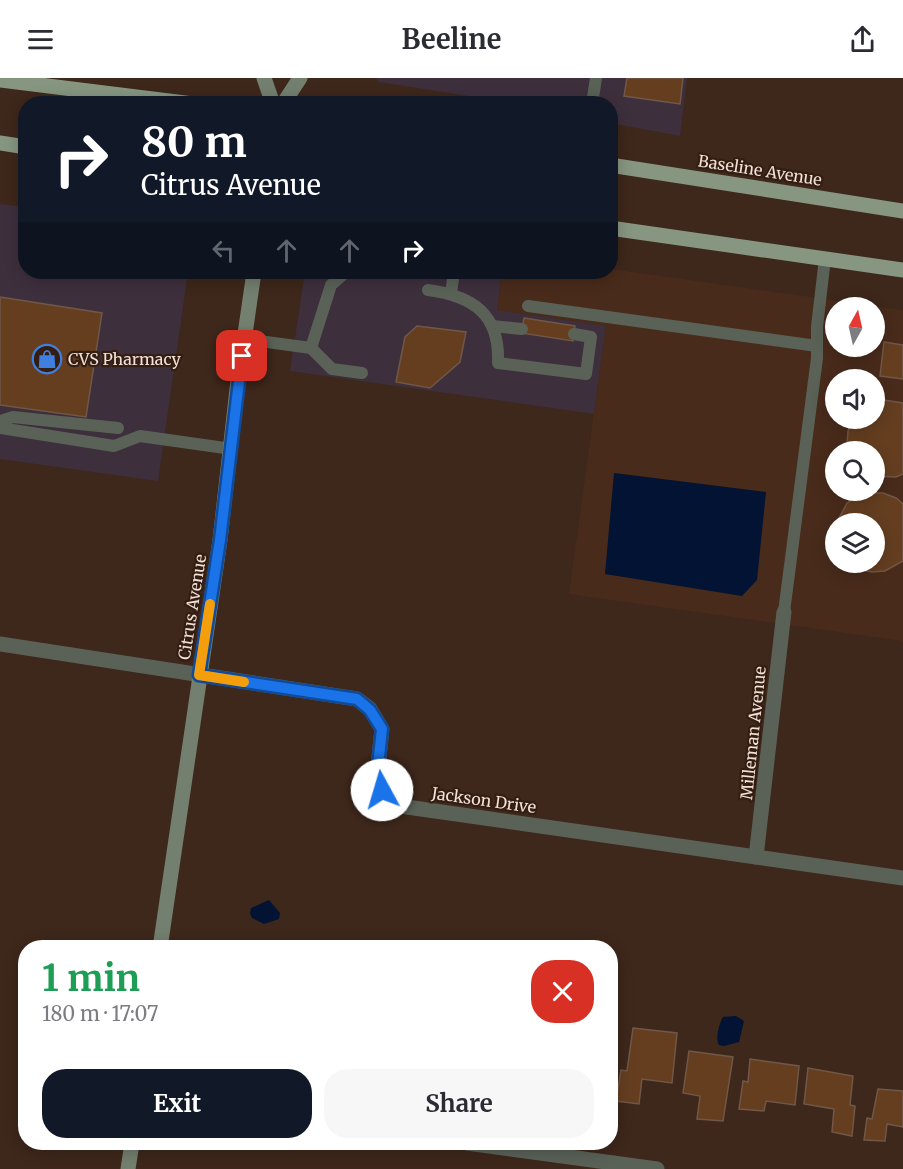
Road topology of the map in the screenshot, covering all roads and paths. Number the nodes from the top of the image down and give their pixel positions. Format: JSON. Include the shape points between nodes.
{"nodes":[{"id":1,"x":264,"y":78,"type":"edge"},
{"id":2,"x":300,"y":78,"type":"edge"},
{"id":3,"x":596,"y":78,"type":"edge"},
{"id":4,"x":0,"y":80,"type":"edge"},
{"id":5,"x":129,"y":96,"type":"edge"},
{"id":6,"x":270,"y":96,"type":"edge"},
{"id":7,"x":288,"y":96,"type":"edge"},
{"id":8,"x":593,"y":96,"type":"edge"},
{"id":9,"x":0,"y":143,"type":"edge"},
{"id":10,"x":18,"y":146,"type":"edge"},
{"id":11,"x":618,"y":166,"type":"edge"},
{"id":12,"x":903,"y":211,"type":"edge"},
{"id":13,"x":618,"y":229,"type":"edge"},
{"id":14,"x":825,"y":258,"type":"junction"},
{"id":15,"x":903,"y":270,"type":"edge"},
{"id":16,"x":253,"y":279,"type":"edge"},
{"id":17,"x":337,"y":279,"type":"edge"},
{"id":18,"x":453,"y":279,"type":"edge"},
{"id":19,"x":428,"y":290,"type":"dead end"},
{"id":20,"x":451,"y":293,"type":"junction"},
{"id":21,"x":528,"y":306,"type":"dead end"},
{"id":22,"x":492,"y":326,"type":"junction"},
{"id":23,"x":522,"y":329,"type":"dead end"},
{"id":24,"x":574,"y":334,"type":"dead end"},
{"id":25,"x":245,"y":339,"type":"junction"},
{"id":26,"x":817,"y":346,"type":"junction"},
{"id":27,"x":310,"y":348,"type":"junction"},
{"id":28,"x":362,"y":373,"type":"dead end"},
{"id":29,"x":0,"y":421,"type":"edge"},
{"id":30,"x":0,"y":428,"type":"edge"},
{"id":31,"x":118,"y":428,"type":"dead end"},
{"id":32,"x":232,"y":449,"type":"junction"},
{"id":33,"x":784,"y":612,"type":"joint"},
{"id":34,"x":0,"y":644,"type":"edge"},
{"id":35,"x":199,"y":675,"type":"junction"},
{"id":36,"x":756,"y":857,"type":"junction"},
{"id":37,"x":903,"y":878,"type":"edge"},
{"id":38,"x":161,"y":940,"type":"edge"},
{"id":39,"x":131,"y":1150,"type":"edge"},
{"id":40,"x":517,"y":1150,"type":"edge"},
{"id":41,"x":128,"y":1169,"type":"edge"},
{"id":42,"x":657,"y":1169,"type":"edge"}],
"edges":[{"from":1,"to":6,"type":"main road"},
{"from":2,"to":7,"type":"main road"},
{"from":3,"to":8,"type":"lane"},
{"from":4,"to":5,"type":"main road"},
{"from":9,"to":10,"type":"main road"},
{"from":11,"to":12,"type":"main road","name":"Baseline Avenue"},
{"from":13,"to":14,"type":"main road"},
{"from":14,"to":15,"type":"main road"},
{"from":14,"to":26,"type":"lane"},
{"from":16,"to":25,"type":"main road","name":"Citrus Avenue"},
{"from":17,"to":27,"type":"lane","via":[[330,285]]},
{"from":18,"to":20,"type":"lane"},
{"from":19,"to":20,"type":"lane"},
{"from":20,"to":22,"type":"lane","via":[[488,315]]},
{"from":21,"to":26,"type":"lane"},
{"from":22,"to":23,"type":"lane"},
{"from":22,"to":24,"type":"lane","via":[[499,342],[498,363],[586,374],[591,337]]},
{"from":25,"to":27,"type":"lane"},
{"from":25,"to":32,"type":"main road","name":"Citrus Avenue"},
{"from":26,"to":33,"type":"lane"},
{"from":27,"to":28,"type":"lane","via":[[332,369]]},
{"from":29,"to":31,"type":"lane","via":[[13,417]]},
{"from":30,"to":32,"type":"lane","via":[[114,446],[140,436]]},
{"from":32,"to":35,"type":"main road","name":"Citrus Avenue"},
{"from":33,"to":36,"type":"street","name":"Milleman Avenue"},
{"from":34,"to":35,"type":"street","name":"Jackson Drive"},
{"from":35,"to":36,"type":"street","name":"Jackson Drive","via":[[357,699],[382,729],[378,766],[382,790],[393,805]]},
{"from":35,"to":38,"type":"main road","name":"Citrus Avenue"},
{"from":36,"to":37,"type":"street","name":"Jackson Drive"},
{"from":39,"to":41,"type":"main road"},
{"from":40,"to":42,"type":"street"}]}
